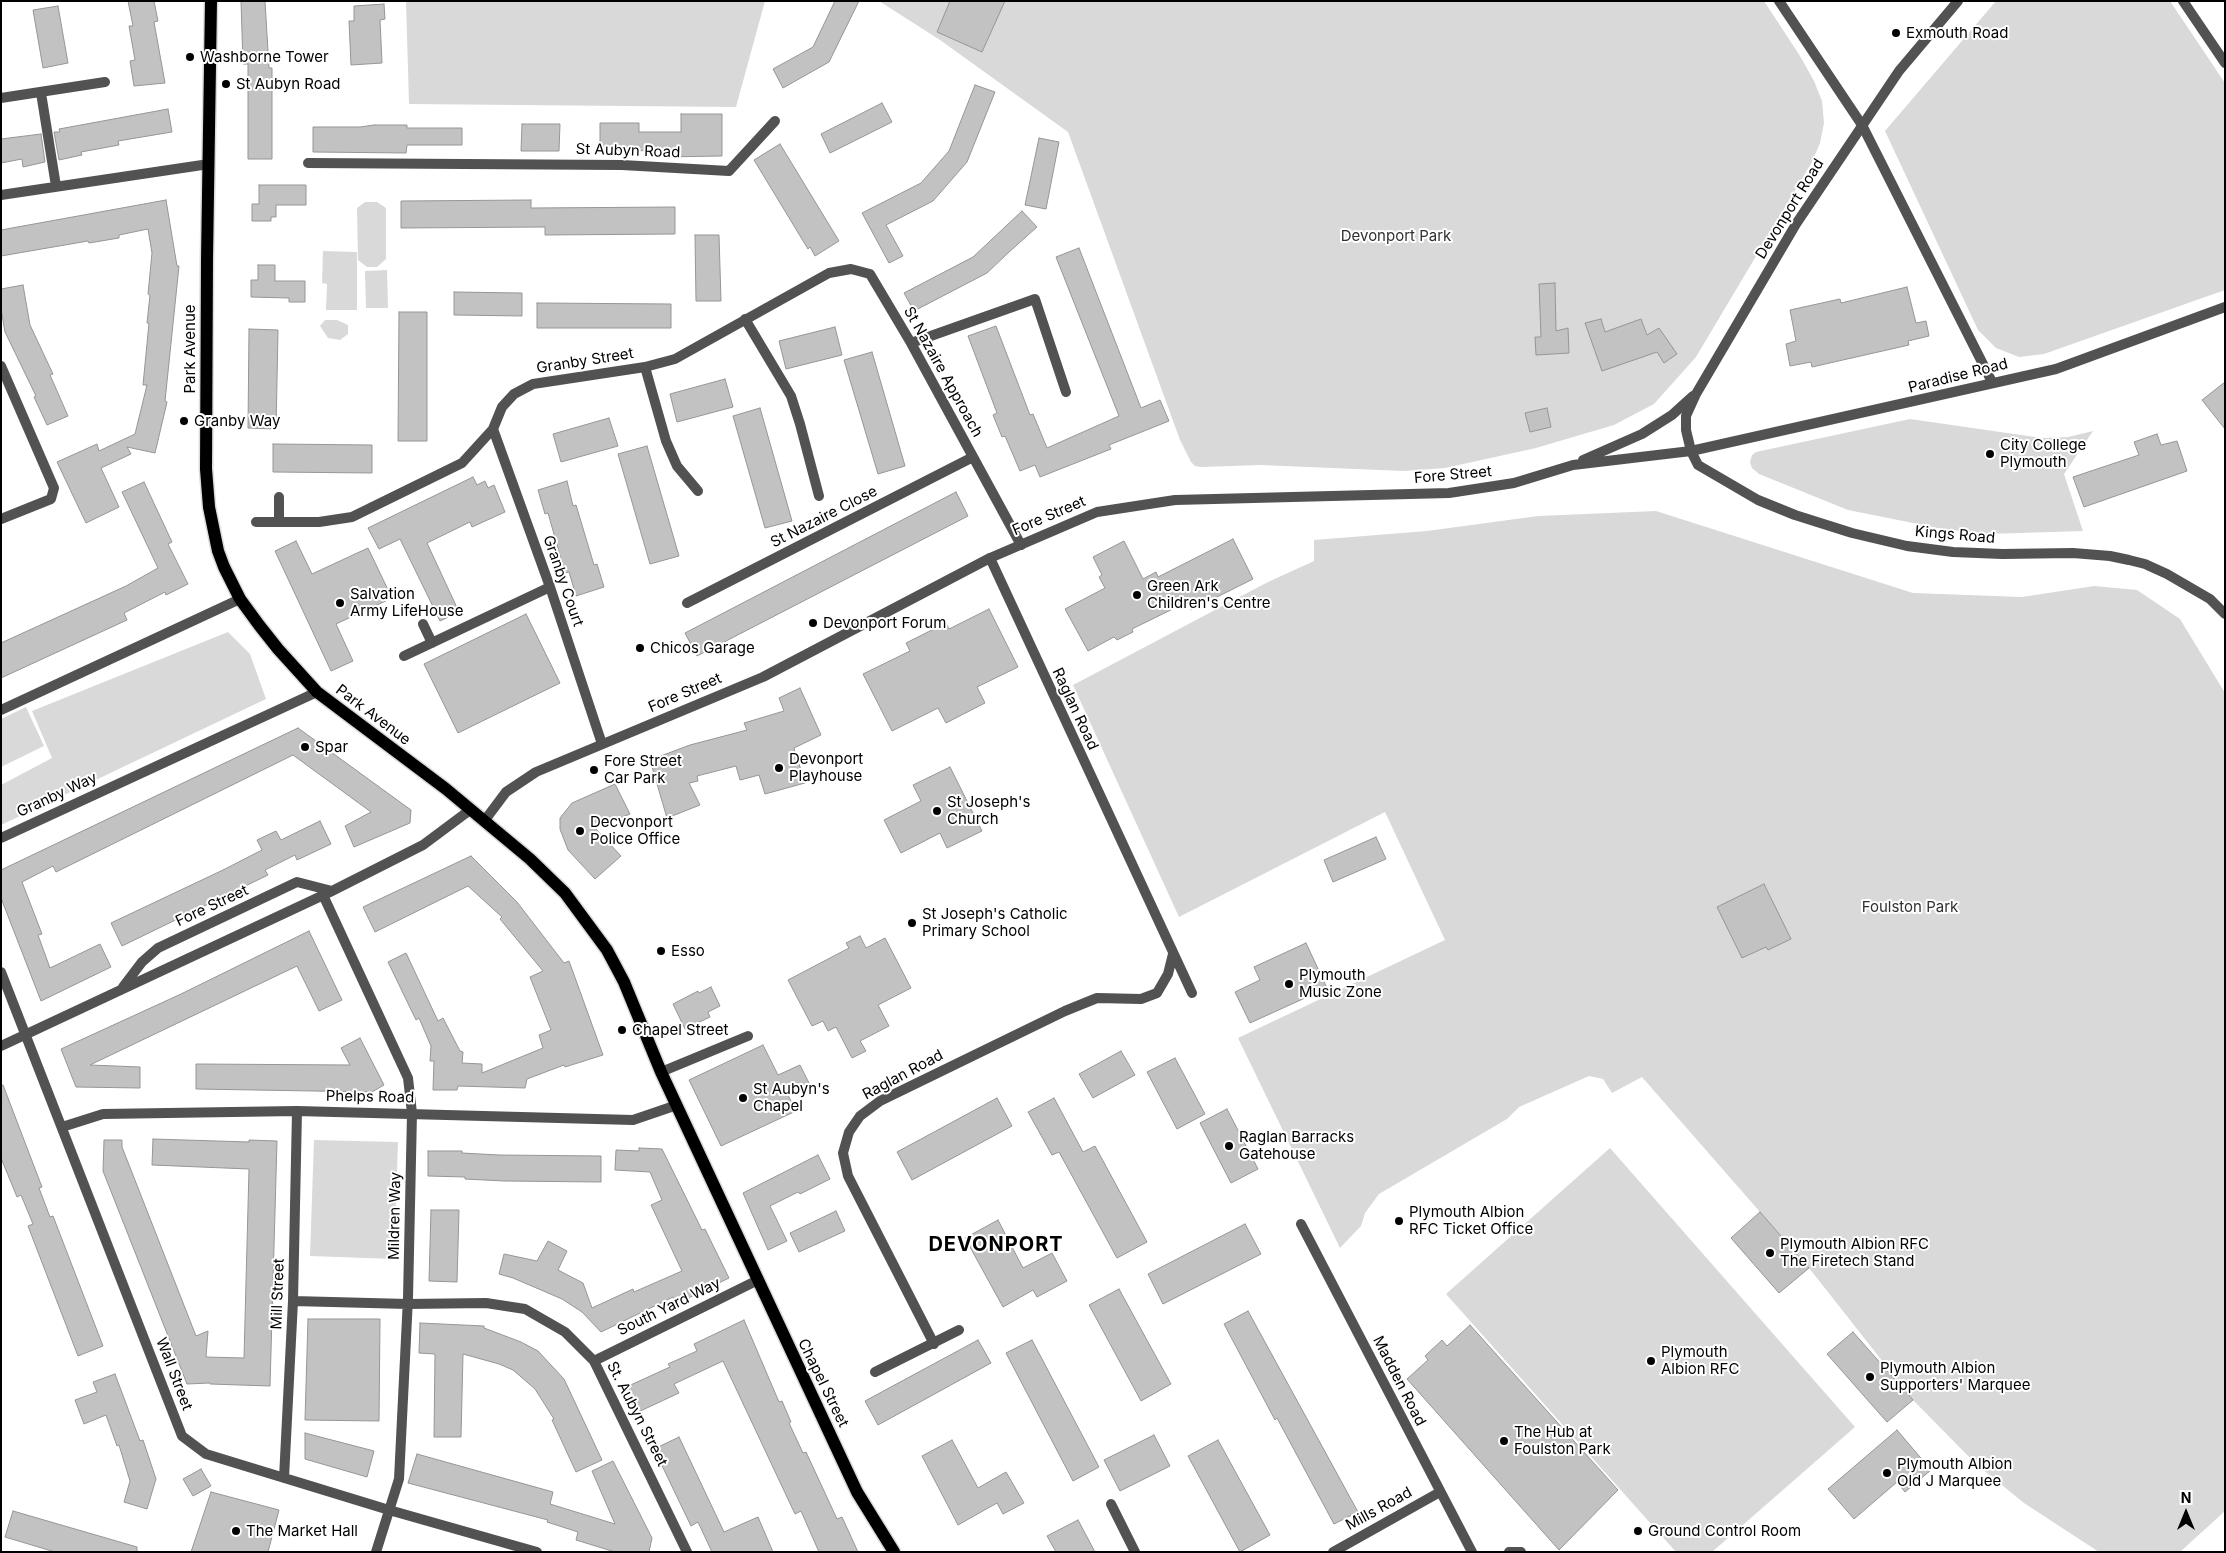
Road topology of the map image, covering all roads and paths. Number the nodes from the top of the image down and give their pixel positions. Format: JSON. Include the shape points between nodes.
{"nodes":[{"id":1,"x":211,"y":1,"type":"edge"},
{"id":2,"x":1779,"y":1,"type":"edge"},
{"id":3,"x":1958,"y":1,"type":"edge"},
{"id":4,"x":2183,"y":1,"type":"edge"},
{"id":5,"x":2225,"y":63,"type":"edge"},
{"id":6,"x":105,"y":82,"type":"dead end"},
{"id":7,"x":41,"y":93,"type":"junction"},
{"id":8,"x":1,"y":98,"type":"edge"},
{"id":9,"x":775,"y":122,"type":"dead end"},
{"id":10,"x":1862,"y":125,"type":"junction"},
{"id":11,"x":308,"y":162,"type":"dead end"},
{"id":12,"x":208,"y":164,"type":"junction"},
{"id":13,"x":56,"y":186,"type":"junction"},
{"id":14,"x":1,"y":195,"type":"edge"},
{"id":15,"x":806,"y":285,"type":"joint"},
{"id":16,"x":2225,"y":307,"type":"edge"},
{"id":17,"x":746,"y":319,"type":"junction"},
{"id":18,"x":911,"y":343,"type":"junction"},
{"id":19,"x":1,"y":366,"type":"edge"},
{"id":20,"x":645,"y":367,"type":"junction"},
{"id":21,"x":1992,"y":382,"type":"junction"},
{"id":22,"x":1066,"y":392,"type":"dead end"},
{"id":23,"x":1696,"y":394,"type":"junction"},
{"id":24,"x":493,"y":429,"type":"junction"},
{"id":25,"x":1691,"y":451,"type":"junction"},
{"id":26,"x":973,"y":457,"type":"junction"},
{"id":27,"x":1574,"y":465,"type":"junction"},
{"id":28,"x":698,"y":491,"type":"dead end"},
{"id":29,"x":819,"y":496,"type":"dead end"},
{"id":30,"x":279,"y":497,"type":"dead end"},
{"id":31,"x":1,"y":519,"type":"edge"},
{"id":32,"x":256,"y":522,"type":"dead end"},
{"id":33,"x":279,"y":522,"type":"junction"},
{"id":34,"x":1021,"y":545,"type":"junction"},
{"id":35,"x":990,"y":558,"type":"junction"},
{"id":36,"x":550,"y":587,"type":"junction"},
{"id":37,"x":240,"y":599,"type":"junction"},
{"id":38,"x":687,"y":603,"type":"dead end"},
{"id":39,"x":2225,"y":614,"type":"edge"},
{"id":40,"x":423,"y":624,"type":"dead end"},
{"id":41,"x":432,"y":643,"type":"junction"},
{"id":42,"x":404,"y":656,"type":"dead end"},
{"id":43,"x":317,"y":692,"type":"junction"},
{"id":44,"x":1,"y":710,"type":"edge"},
{"id":45,"x":602,"y":744,"type":"junction"},
{"id":46,"x":470,"y":810,"type":"junction"},
{"id":47,"x":485,"y":820,"type":"junction"},
{"id":48,"x":1,"y":838,"type":"edge"},
{"id":49,"x":328,"y":893,"type":"junction"},
{"id":50,"x":1173,"y":954,"type":"junction"},
{"id":51,"x":1,"y":972,"type":"edge"},
{"id":52,"x":121,"y":990,"type":"junction"},
{"id":53,"x":1192,"y":993,"type":"dead end"},
{"id":54,"x":26,"y":1035,"type":"junction"},
{"id":55,"x":748,"y":1036,"type":"dead end"},
{"id":56,"x":1,"y":1046,"type":"edge"},
{"id":57,"x":661,"y":1072,"type":"junction"},
{"id":58,"x":677,"y":1105,"type":"junction"},
{"id":59,"x":297,"y":1111,"type":"junction"},
{"id":60,"x":412,"y":1113,"type":"junction"},
{"id":61,"x":62,"y":1127,"type":"junction"},
{"id":62,"x":1300,"y":1224,"type":"dead end"},
{"id":63,"x":758,"y":1280,"type":"junction"},
{"id":64,"x":293,"y":1301,"type":"junction"},
{"id":65,"x":408,"y":1304,"type":"junction"},
{"id":66,"x":960,"y":1330,"type":"dead end"},
{"id":67,"x":934,"y":1344,"type":"junction"},
{"id":68,"x":594,"y":1361,"type":"junction"},
{"id":69,"x":875,"y":1372,"type":"dead end"},
{"id":70,"x":284,"y":1478,"type":"junction"},
{"id":71,"x":1440,"y":1492,"type":"junction"},
{"id":72,"x":1111,"y":1504,"type":"dead end"},
{"id":73,"x":388,"y":1510,"type":"junction"},
{"id":74,"x":376,"y":1552,"type":"edge"},
{"id":75,"x":538,"y":1552,"type":"edge"},
{"id":76,"x":687,"y":1552,"type":"edge"},
{"id":77,"x":894,"y":1552,"type":"edge"},
{"id":78,"x":1135,"y":1552,"type":"edge"},
{"id":79,"x":1333,"y":1552,"type":"edge"},
{"id":80,"x":1472,"y":1552,"type":"edge"},
{"id":81,"x":1510,"y":1552,"type":"edge"},
{"id":82,"x":1521,"y":1552,"type":"edge"}],
"edges":[{"from":1,"to":12,"type":"main road","name":"Park Avenue"},
{"from":2,"to":10,"type":"street"},
{"from":3,"to":10,"type":"street","name":"Devonport Road","via":[[1898,71]]},
{"from":4,"to":5,"type":"street"},
{"from":6,"to":7,"type":"street"},
{"from":7,"to":8,"type":"street"},
{"from":7,"to":13,"type":"street"},
{"from":9,"to":11,"type":"street","name":"St Aubyn Road","via":[[729,171],[622,165]]},
{"from":10,"to":21,"type":"street"},
{"from":10,"to":23,"type":"street","name":"Devonport Road","via":[[1796,224]]},
{"from":12,"to":13,"type":"street"},
{"from":12,"to":37,"type":"main road","name":"Park Avenue","via":[[206,469],[209,507],[218,551]]},
{"from":13,"to":14,"type":"street"},
{"from":15,"to":17,"type":"street","name":"Granby Street"},
{"from":15,"to":18,"type":"street","name":"St Nazaire Approach","via":[[829,273],[850,269],[870,274]]},
{"from":16,"to":21,"type":"street","name":"Paradise Road","via":[[2056,369]]},
{"from":17,"to":20,"type":"street","name":"Granby Street","via":[[675,359]]},
{"from":17,"to":29,"type":"street","via":[[790,396]]},
{"from":18,"to":22,"type":"street","via":[[1035,300]]},
{"from":18,"to":26,"type":"street","name":"St Nazaire Approach"},
{"from":19,"to":31,"type":"street","via":[[54,488],[51,499]]},
{"from":20,"to":24,"type":"street","name":"Granby Street","via":[[533,384],[514,394],[502,407]]},
{"from":20,"to":28,"type":"street","via":[[666,441],[677,466]]},
{"from":21,"to":25,"type":"street","name":"Paradise Road"},
{"from":23,"to":25,"type":"street","name":"Devonport Road","via":[[1686,416]]},
{"from":23,"to":27,"type":"street","via":[[1672,415],[1642,434]]},
{"from":24,"to":33,"type":"street","name":"Granby Street","via":[[462,463],[352,517],[319,522]]},
{"from":24,"to":36,"type":"street","name":"Granby Court"},
{"from":25,"to":27,"type":"street","name":"Fore Street"},
{"from":25,"to":39,"type":"street","name":"Kings Road","via":[[1698,465],[1758,500],[1845,531],[1907,546],[1953,552],[2073,553],[2129,560],[2167,574],[2210,599]]},
{"from":26,"to":34,"type":"street","name":"St Nazaire Approach"},
{"from":26,"to":38,"type":"street","name":"St Nazaire Close"},
{"from":27,"to":34,"type":"street","name":"Fore Street","via":[[1514,483],[1449,493],[1174,500],[1096,512]]},
{"from":30,"to":33,"type":"street"},
{"from":32,"to":33,"type":"street","name":"Granby Street"},
{"from":34,"to":35,"type":"street","name":"Fore Street"},
{"from":35,"to":45,"type":"street","name":"Fore Street","via":[[763,677]]},
{"from":35,"to":50,"type":"street","name":"Raglan Road"},
{"from":36,"to":41,"type":"street"},
{"from":36,"to":45,"type":"street","name":"Granby Court"},
{"from":37,"to":43,"type":"main road","name":"Park Avenue","via":[[278,649]]},
{"from":37,"to":44,"type":"street"},
{"from":40,"to":41,"type":"street"},
{"from":41,"to":42,"type":"street"},
{"from":43,"to":46,"type":"main road","name":"Park Avenue"},
{"from":43,"to":48,"type":"street","name":"Granby Way"},
{"from":45,"to":47,"type":"street","name":"Fore Street","via":[[536,772],[506,792]]},
{"from":46,"to":47,"type":"main road","name":"Park Avenue"},
{"from":46,"to":49,"type":"street","name":"Fore Street","via":[[422,845]]},
{"from":47,"to":57,"type":"main road","name":"Chapel Street","via":[[564,893],[607,950],[624,982]]},
{"from":49,"to":52,"type":"street","name":"Fore Street"},
{"from":49,"to":52,"type":"street","name":"Fore Street","via":[[297,882],[158,948],[142,962]]},
{"from":49,"to":60,"type":"street","name":"Mildren Way","via":[[408,1078]]},
{"from":50,"to":53,"type":"street","name":"Raglan Road"},
{"from":50,"to":67,"type":"street","name":"Raglan Road","via":[[1168,974],[1157,993],[1141,999],[1097,998],[1065,1011],[880,1101],[860,1116],[849,1132],[843,1153],[848,1176]]},
{"from":51,"to":54,"type":"street","name":"Wall Street"},
{"from":52,"to":54,"type":"street","name":"Fore Street"},
{"from":54,"to":56,"type":"street","name":"Fore Street"},
{"from":54,"to":61,"type":"street","name":"Wall Street"},
{"from":55,"to":57,"type":"street"},
{"from":57,"to":58,"type":"main road","name":"Chapel Street"},
{"from":58,"to":60,"type":"street","name":"Phelps Road","via":[[633,1120]]},
{"from":58,"to":63,"type":"main road","name":"Chapel Street"},
{"from":59,"to":60,"type":"street","name":"Phelps Road"},
{"from":59,"to":61,"type":"street","name":"Phelps Road","via":[[103,1114]]},
{"from":59,"to":64,"type":"street","name":"Mill Street"},
{"from":60,"to":65,"type":"street","name":"Mildren Way"},
{"from":61,"to":70,"type":"street","name":"Wall Street","via":[[182,1436],[206,1454]]},
{"from":62,"to":71,"type":"street","name":"Madden Road"},
{"from":63,"to":68,"type":"street","name":"South Yard Way"},
{"from":63,"to":77,"type":"main road","name":"Chapel Street","via":[[857,1492]]},
{"from":64,"to":65,"type":"street","name":"St. Aubyn Street"},
{"from":64,"to":70,"type":"street","name":"Mill Street"},
{"from":65,"to":68,"type":"street","name":"St. Aubyn Street","via":[[486,1303],[525,1309],[565,1332]]},
{"from":65,"to":73,"type":"street","name":"Mildren Way","via":[[400,1479]]},
{"from":66,"to":67,"type":"street"},
{"from":67,"to":69,"type":"street"},
{"from":68,"to":76,"type":"street","name":"St. Aubyn Street"},
{"from":70,"to":73,"type":"street","name":"Wall Street"},
{"from":71,"to":79,"type":"street","name":"Mills Road"},
{"from":71,"to":80,"type":"street","name":"Madden Road"},
{"from":72,"to":78,"type":"street"},
{"from":73,"to":74,"type":"street","name":"Mildren Way"},
{"from":73,"to":75,"type":"street","name":"Wall Street"},
{"from":81,"to":82,"type":"street"}]}
